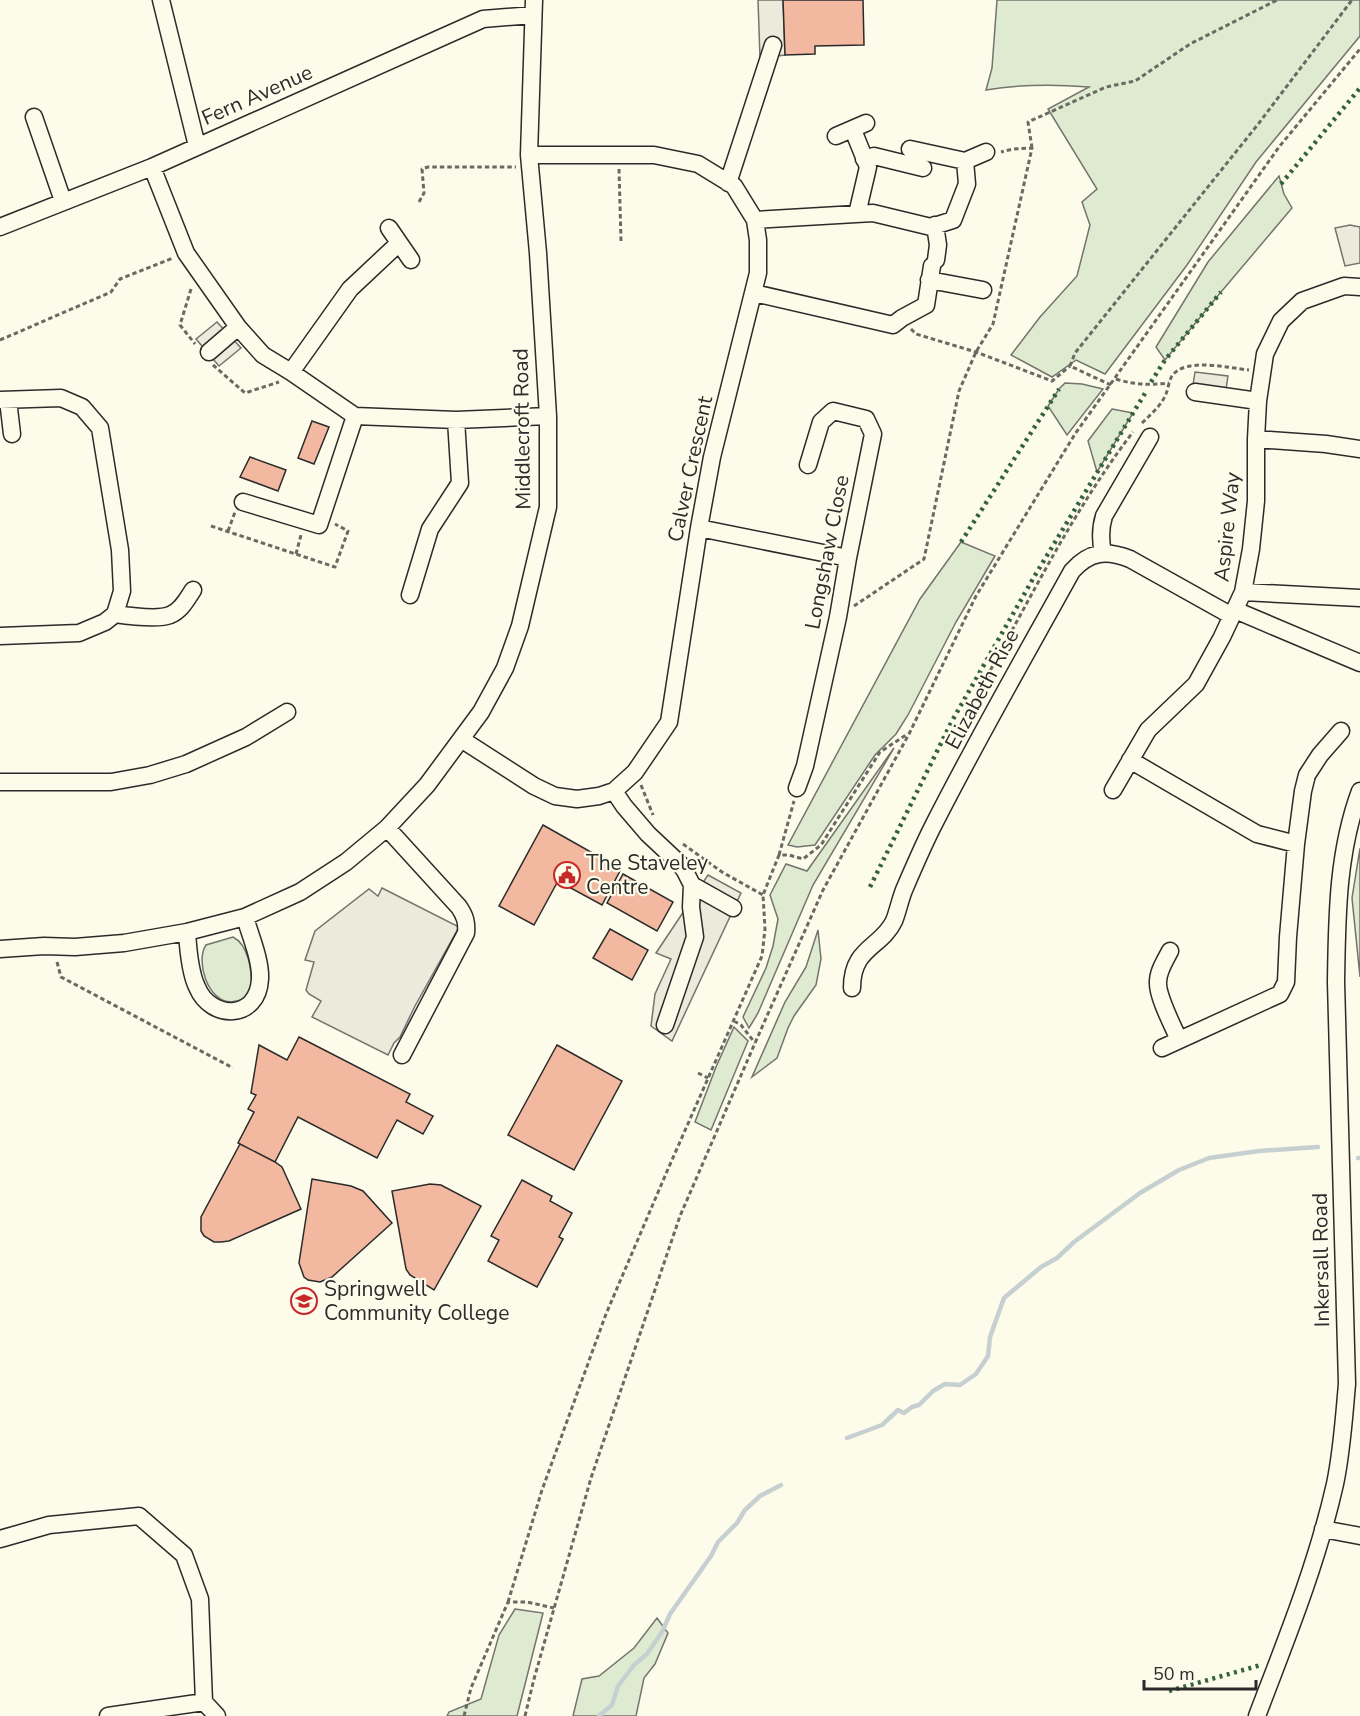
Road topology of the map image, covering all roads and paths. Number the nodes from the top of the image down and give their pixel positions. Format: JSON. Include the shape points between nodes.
{"nodes":[{"id":1,"x":161,"y":0,"type":"edge"},
{"id":2,"x":1277,"y":0,"type":"edge"},
{"id":3,"x":1352,"y":0,"type":"edge"},
{"id":4,"x":534,"y":8,"type":"edge"},
{"id":5,"x":773,"y":45,"type":"dead end"},
{"id":6,"x":1360,"y":49,"type":"edge"},
{"id":7,"x":34,"y":117,"type":"dead end"},
{"id":8,"x":836,"y":136,"type":"dead end"},
{"id":9,"x":197,"y":146,"type":"junction"},
{"id":10,"x":1032,"y":148,"type":"junction"},
{"id":11,"x":910,"y":149,"type":"dead end"},
{"id":12,"x":1013,"y":149,"type":"dead end"},
{"id":13,"x":986,"y":152,"type":"dead end"},
{"id":14,"x":618,"y":155,"type":"junction"},
{"id":15,"x":864,"y":159,"type":"junction"},
{"id":16,"x":529,"y":161,"type":"junction"},
{"id":17,"x":965,"y":161,"type":"junction"},
{"id":18,"x":152,"y":167,"type":"junction"},
{"id":19,"x":922,"y":168,"type":"dead end"},
{"id":20,"x":728,"y":183,"type":"junction"},
{"id":21,"x":63,"y":201,"type":"junction"},
{"id":22,"x":419,"y":202,"type":"dead end"},
{"id":23,"x":857,"y":214,"type":"junction"},
{"id":24,"x":755,"y":220,"type":"junction"},
{"id":25,"x":935,"y":225,"type":"junction"},
{"id":26,"x":0,"y":226,"type":"edge"},
{"id":27,"x":389,"y":228,"type":"dead end"},
{"id":28,"x":621,"y":241,"type":"dead end"},
{"id":29,"x":399,"y":243,"type":"junction"},
{"id":30,"x":186,"y":253,"type":"junction"},
{"id":31,"x":411,"y":260,"type":"dead end"},
{"id":32,"x":932,"y":269,"type":"junction"},
{"id":33,"x":1360,"y":287,"type":"edge"},
{"id":34,"x":983,"y":290,"type":"dead end"},
{"id":35,"x":754,"y":294,"type":"junction"},
{"id":36,"x":902,"y":318,"type":"junction"},
{"id":37,"x":238,"y":327,"type":"junction"},
{"id":38,"x":0,"y":340,"type":"edge"},
{"id":39,"x":208,"y":352,"type":"dead end"},
{"id":40,"x":976,"y":352,"type":"junction"},
{"id":41,"x":1070,"y":366,"type":"junction"},
{"id":42,"x":291,"y":372,"type":"junction"},
{"id":43,"x":1116,"y":379,"type":"junction"},
{"id":44,"x":1169,"y":383,"type":"dead end"},
{"id":45,"x":1111,"y":385,"type":"junction"},
{"id":46,"x":1195,"y":392,"type":"dead end"},
{"id":47,"x":4,"y":400,"type":"edge"},
{"id":48,"x":1258,"y":401,"type":"junction"},
{"id":49,"x":548,"y":416,"type":"junction"},
{"id":50,"x":355,"y":417,"type":"junction"},
{"id":51,"x":456,"y":420,"type":"junction"},
{"id":52,"x":12,"y":434,"type":"dead end"},
{"id":53,"x":1150,"y":437,"type":"dead end"},
{"id":54,"x":1256,"y":439,"type":"junction"},
{"id":55,"x":1360,"y":449,"type":"edge"},
{"id":56,"x":808,"y":465,"type":"dead end"},
{"id":57,"x":243,"y":502,"type":"dead end"},
{"id":58,"x":324,"y":522,"type":"junction"},
{"id":59,"x":211,"y":526,"type":"dead end"},
{"id":60,"x":699,"y":528,"type":"junction"},
{"id":61,"x":1103,"y":554,"type":"junction"},
{"id":62,"x":848,"y":558,"type":"junction"},
{"id":63,"x":194,"y":590,"type":"dead end"},
{"id":64,"x":1243,"y":592,"type":"junction"},
{"id":65,"x":410,"y":595,"type":"dead end"},
{"id":66,"x":1360,"y":598,"type":"edge"},
{"id":67,"x":1234,"y":613,"type":"junction"},
{"id":68,"x":115,"y":615,"type":"junction"},
{"id":69,"x":838,"y":617,"type":"junction"},
{"id":70,"x":0,"y":636,"type":"edge"},
{"id":71,"x":1360,"y":663,"type":"edge"},
{"id":72,"x":287,"y":712,"type":"dead end"},
{"id":73,"x":1341,"y":731,"type":"dead end"},
{"id":74,"x":909,"y":734,"type":"junction"},
{"id":75,"x":461,"y":739,"type":"junction"},
{"id":76,"x":1130,"y":760,"type":"junction"},
{"id":77,"x":635,"y":772,"type":"junction"},
{"id":78,"x":0,"y":782,"type":"edge"},
{"id":79,"x":797,"y":788,"type":"joint"},
{"id":80,"x":614,"y":790,"type":"junction"},
{"id":81,"x":1113,"y":790,"type":"dead end"},
{"id":82,"x":1360,"y":791,"type":"edge"},
{"id":83,"x":657,"y":825,"type":"dead end"},
{"id":84,"x":387,"y":828,"type":"junction"},
{"id":85,"x":675,"y":838,"type":"dead end"},
{"id":86,"x":1296,"y":844,"type":"junction"},
{"id":87,"x":779,"y":855,"type":"junction"},
{"id":88,"x":692,"y":885,"type":"junction"},
{"id":89,"x":763,"y":895,"type":"junction"},
{"id":90,"x":733,"y":908,"type":"dead end"},
{"id":91,"x":244,"y":916,"type":"junction"},
{"id":92,"x":187,"y":932,"type":"junction"},
{"id":93,"x":53,"y":946,"type":"junction"},
{"id":94,"x":0,"y":949,"type":"edge"},
{"id":95,"x":1170,"y":951,"type":"dead end"},
{"id":96,"x":852,"y":988,"type":"dead end"},
{"id":97,"x":734,"y":1021,"type":"junction"},
{"id":98,"x":665,"y":1025,"type":"dead end"},
{"id":99,"x":1179,"y":1040,"type":"junction"},
{"id":100,"x":755,"y":1043,"type":"junction"},
{"id":101,"x":1162,"y":1048,"type":"dead end"},
{"id":102,"x":402,"y":1055,"type":"dead end"},
{"id":103,"x":233,"y":1068,"type":"dead end"},
{"id":104,"x":698,"y":1073,"type":"dead end"},
{"id":105,"x":708,"y":1078,"type":"junction"},
{"id":106,"x":1323,"y":1528,"type":"junction"},
{"id":107,"x":1360,"y":1536,"type":"edge"},
{"id":108,"x":0,"y":1539,"type":"edge"},
{"id":109,"x":508,"y":1602,"type":"junction"},
{"id":110,"x":554,"y":1608,"type":"junction"},
{"id":111,"x":204,"y":1702,"type":"junction"},
{"id":112,"x":108,"y":1716,"type":"edge"},
{"id":113,"x":217,"y":1716,"type":"edge"},
{"id":114,"x":464,"y":1716,"type":"edge"},
{"id":115,"x":525,"y":1716,"type":"edge"},
{"id":116,"x":1257,"y":1716,"type":"edge"}],
"edges":[{"from":1,"to":9,"type":"street"},
{"from":2,"to":10,"type":"path","via":[[1190,44],[1135,81],[1106,87],[1028,122]]},
{"from":3,"to":41,"type":"path","via":[[1075,353]]},
{"from":4,"to":9,"type":"street","name":"Fern Avenue","via":[[483,19]]},
{"from":4,"to":16,"type":"street","name":"Middlecroft Road"},
{"from":5,"to":20,"type":"street"},
{"from":6,"to":43,"type":"path","via":[[1279,147]]},
{"from":7,"to":21,"type":"street"},
{"from":8,"to":15,"type":"street","via":[[860,126]]},
{"from":9,"to":18,"type":"street","name":"Fern Avenue"},
{"from":10,"to":12,"type":"path"},
{"from":10,"to":40,"type":"path","via":[[993,324]]},
{"from":11,"to":17,"type":"street"},
{"from":13,"to":17,"type":"street"},
{"from":14,"to":16,"type":"street","name":"Calver Crescent"},
{"from":14,"to":20,"type":"street","name":"Calver Crescent","via":[[654,155],[698,164]]},
{"from":14,"to":28,"type":"path"},
{"from":15,"to":19,"type":"street","via":[[874,156]]},
{"from":15,"to":23,"type":"street","via":[[868,167]]},
{"from":16,"to":22,"type":"path","via":[[422,169],[424,193]]},
{"from":16,"to":49,"type":"street","name":"Middlecroft Road"},
{"from":17,"to":25,"type":"street","via":[[966,184],[953,220]]},
{"from":18,"to":21,"type":"street","name":"Fern Avenue"},
{"from":18,"to":30,"type":"street"},
{"from":20,"to":24,"type":"street","name":"Calver Crescent","via":[[734,186]]},
{"from":21,"to":26,"type":"street","name":"Fern Avenue"},
{"from":23,"to":24,"type":"street"},
{"from":23,"to":25,"type":"street","via":[[873,213]]},
{"from":24,"to":35,"type":"street","name":"Calver Crescent","via":[[758,273]]},
{"from":25,"to":32,"type":"street","via":[[938,245]]},
{"from":27,"to":29,"type":"street"},
{"from":29,"to":31,"type":"street"},
{"from":29,"to":42,"type":"street","via":[[350,288]]},
{"from":30,"to":37,"type":"street"},
{"from":30,"to":38,"type":"path","via":[[120,279],[111,292]]},
{"from":32,"to":34,"type":"street"},
{"from":32,"to":36,"type":"street","via":[[926,305]]},
{"from":33,"to":48,"type":"street","name":"Aspire Way","via":[[1344,286],[1302,301],[1281,321],[1265,354]]},
{"from":35,"to":36,"type":"street","via":[[893,325]]},
{"from":35,"to":60,"type":"street","name":"Calver Crescent","via":[[712,457]]},
{"from":36,"to":40,"type":"path","via":[[916,334]]},
{"from":37,"to":39,"type":"street"},
{"from":37,"to":42,"type":"street","via":[[263,355]]},
{"from":40,"to":41,"type":"path","via":[[1052,381]]},
{"from":40,"to":69,"type":"path","via":[[959,391],[924,560]]},
{"from":41,"to":45,"type":"path"},
{"from":42,"to":50,"type":"street"},
{"from":43,"to":44,"type":"path","via":[[1146,386]]},
{"from":43,"to":45,"type":"path"},
{"from":45,"to":74,"type":"path","via":[[1075,434],[976,596]]},
{"from":46,"to":48,"type":"street"},
{"from":47,"to":52,"type":"street"},
{"from":47,"to":68,"type":"street","via":[[61,398],[82,407],[100,428],[120,550],[122,591]]},
{"from":48,"to":54,"type":"street","name":"Aspire Way"},
{"from":49,"to":51,"type":"street"},
{"from":49,"to":75,"type":"street","name":"Middlecroft Road","via":[[548,507],[520,626],[505,668]]},
{"from":50,"to":51,"type":"street"},
{"from":50,"to":58,"type":"street"},
{"from":51,"to":65,"type":"street","via":[[460,483],[430,529]]},
{"from":53,"to":61,"type":"street","via":[[1104,516]]},
{"from":54,"to":55,"type":"street"},
{"from":54,"to":64,"type":"street","name":"Aspire Way","via":[[1256,501]]},
{"from":56,"to":62,"type":"street","name":"Longshaw Close","via":[[821,422],[833,411],[866,419],[873,434]]},
{"from":57,"to":58,"type":"street"},
{"from":58,"to":59,"type":"path","via":[[328,514],[330,522],[348,531],[335,567]]},
{"from":60,"to":62,"type":"street"},
{"from":60,"to":77,"type":"street","name":"Calver Crescent","via":[[669,722]]},
{"from":61,"to":67,"type":"street","via":[[1113,552],[1130,559]]},
{"from":61,"to":96,"type":"street","name":"Elizabeth Rise","via":[[1082,560],[1072,571],[932,828],[894,920],[855,967]]},
{"from":62,"to":69,"type":"street","name":"Longshaw Close"},
{"from":63,"to":68,"type":"street","via":[[170,616]]},
{"from":64,"to":66,"type":"street"},
{"from":64,"to":67,"type":"street","name":"Aspire Way"},
{"from":67,"to":71,"type":"street"},
{"from":67,"to":76,"type":"street","name":"Aspire Way","via":[[1196,684],[1148,730]]},
{"from":68,"to":70,"type":"street","via":[[79,633]]},
{"from":69,"to":79,"type":"street","name":"Longshaw Close"},
{"from":72,"to":78,"type":"street","via":[[246,737],[186,764],[150,775],[111,782]]},
{"from":73,"to":86,"type":"street","via":[[1307,775]]},
{"from":74,"to":87,"type":"path","via":[[880,752],[821,845],[803,859]]},
{"from":74,"to":100,"type":"path","via":[[823,890]]},
{"from":75,"to":80,"type":"street","name":"Calver Crescent","via":[[555,796],[577,799]]},
{"from":75,"to":84,"type":"street","name":"Middlecroft Road","via":[[427,785]]},
{"from":76,"to":81,"type":"street","name":"Aspire Way"},
{"from":76,"to":86,"type":"street","via":[[1257,834]]},
{"from":77,"to":80,"type":"street","name":"Calver Crescent"},
{"from":77,"to":83,"type":"path"},
{"from":79,"to":87,"type":"path"},
{"from":80,"to":88,"type":"street","via":[[648,834],[680,864]]},
{"from":82,"to":106,"type":"street","name":"Inkersall Road","via":[[1347,835],[1337,918],[1347,1384],[1343,1436]]},
{"from":84,"to":91,"type":"street","name":"Middlecroft Road","via":[[346,862],[300,892]]},
{"from":84,"to":102,"type":"street","via":[[459,907],[467,923],[466,933]]},
{"from":85,"to":89,"type":"path"},
{"from":86,"to":99,"type":"street","via":[[1286,982],[1280,994]]},
{"from":87,"to":89,"type":"path"},
{"from":88,"to":90,"type":"street"},
{"from":88,"to":98,"type":"street","via":[[695,937]]},
{"from":89,"to":97,"type":"path","via":[[762,956]]},
{"from":91,"to":92,"type":"street","name":"Middlecroft Road"},
{"from":91,"to":92,"type":"street","via":[[261,979],[248,1006],[236,1012],[222,1011],[208,1003],[197,988]]},
{"from":92,"to":93,"type":"street","name":"Middlecroft Road","via":[[124,943]]},
{"from":93,"to":94,"type":"street","name":"Middlecroft Road"},
{"from":93,"to":103,"type":"path","via":[[61,977]]},
{"from":95,"to":99,"type":"street","via":[[1158,983]]},
{"from":97,"to":100,"type":"path"},
{"from":97,"to":105,"type":"path"},
{"from":99,"to":101,"type":"street"},
{"from":100,"to":110,"type":"path","via":[[680,1216],[591,1479]]},
{"from":104,"to":105,"type":"path"},
{"from":105,"to":109,"type":"path","via":[[606,1314],[542,1490]]},
{"from":106,"to":107,"type":"street"},
{"from":106,"to":116,"type":"street","name":"Inkersall Road","via":[[1297,1612]]},
{"from":108,"to":111,"type":"street","via":[[49,1526],[139,1516],[184,1555],[200,1599]]},
{"from":109,"to":110,"type":"path"},
{"from":109,"to":114,"type":"path","via":[[471,1689]]},
{"from":110,"to":115,"type":"path"},
{"from":111,"to":112,"type":"street"},
{"from":111,"to":113,"type":"street"}]}
